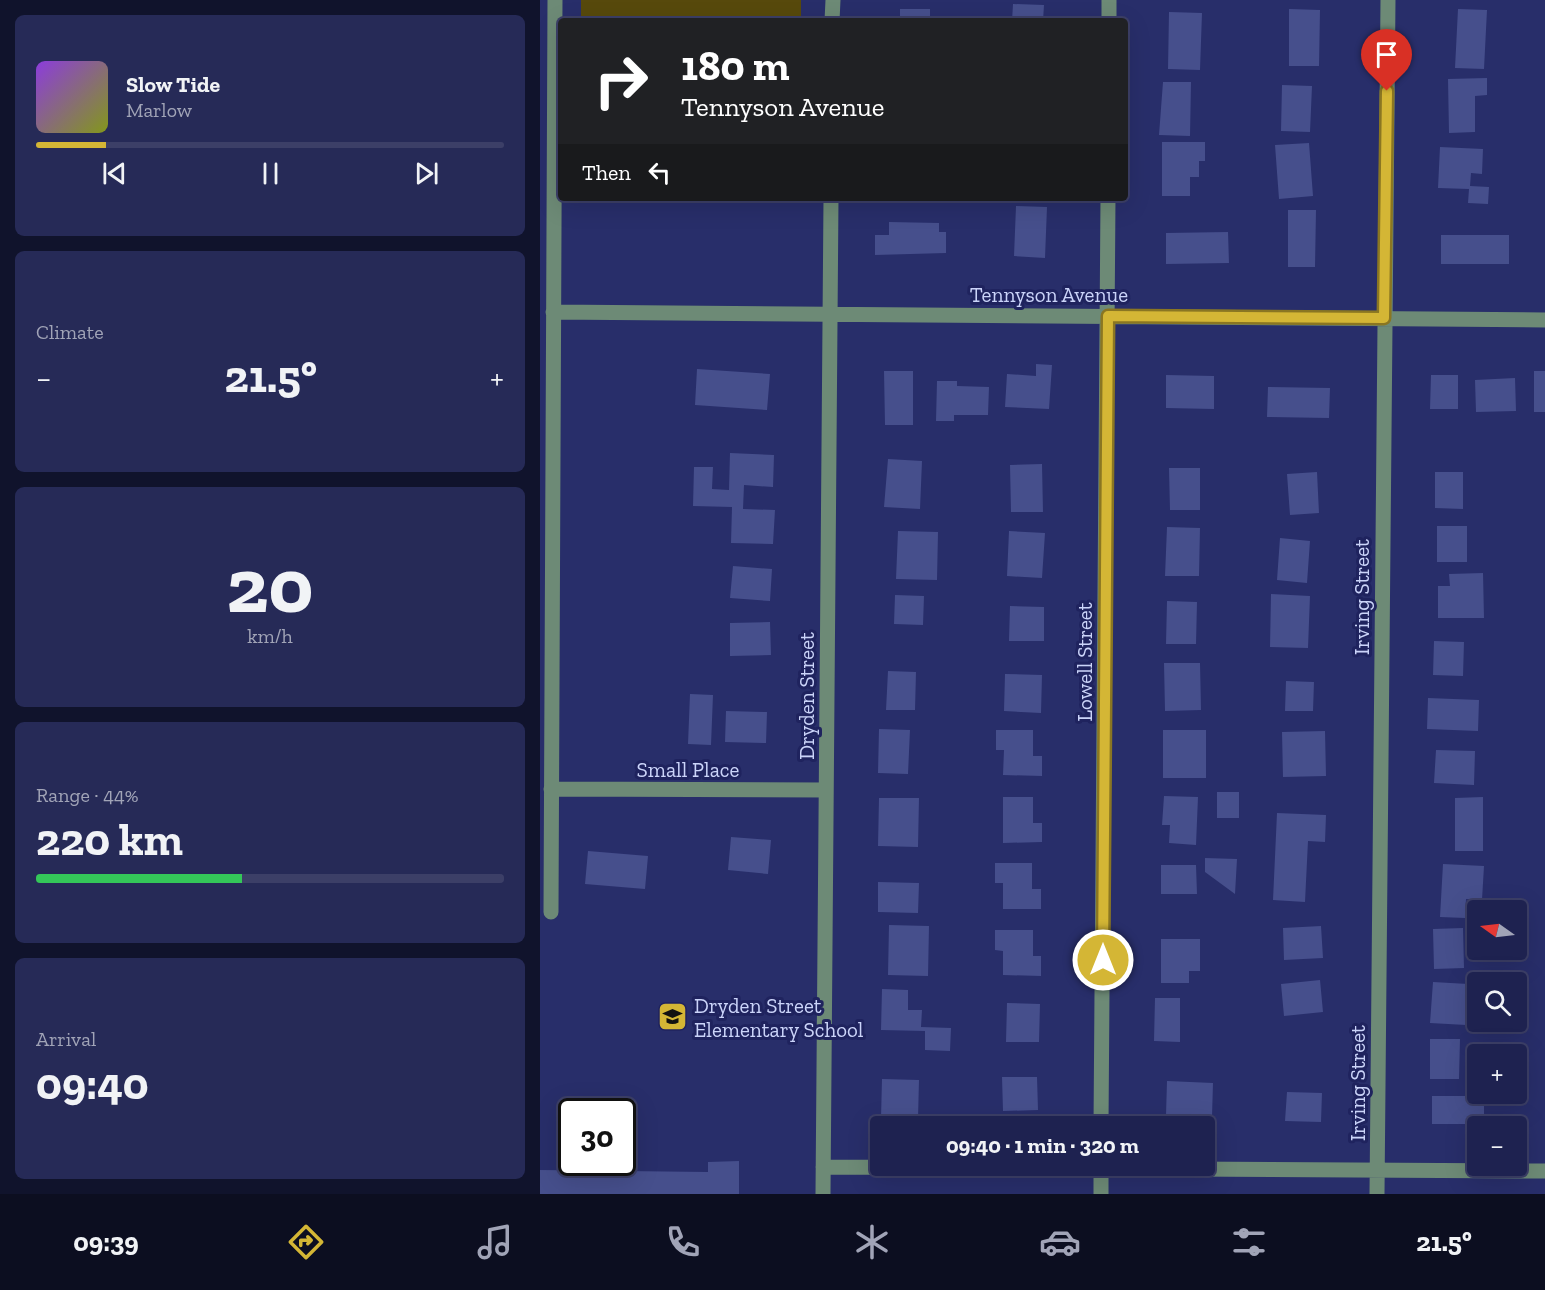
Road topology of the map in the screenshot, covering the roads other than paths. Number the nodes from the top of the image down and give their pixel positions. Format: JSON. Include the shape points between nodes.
{"nodes":[{"id":1,"x":555,"y":0,"type":"edge"},
{"id":2,"x":832,"y":0,"type":"edge"},
{"id":3,"x":1109,"y":0,"type":"edge"},
{"id":4,"x":1388,"y":0,"type":"edge"},
{"id":5,"x":832,"y":18,"type":"edge"},
{"id":6,"x":1109,"y":18,"type":"edge"},
{"id":7,"x":831,"y":201,"type":"edge"},
{"id":8,"x":1108,"y":201,"type":"edge"},
{"id":9,"x":554,"y":312,"type":"junction"},
{"id":10,"x":830,"y":314,"type":"junction"},
{"id":11,"x":1108,"y":316,"type":"junction"},
{"id":12,"x":1384,"y":318,"type":"junction"},
{"id":13,"x":1545,"y":320,"type":"edge"},
{"id":14,"x":550,"y":789,"type":"junction"},
{"id":15,"x":826,"y":790,"type":"junction"},
{"id":16,"x":551,"y":912,"type":"dead end"},
{"id":17,"x":1101,"y":1116,"type":"edge"},
{"id":18,"x":824,"y":1167,"type":"junction"},
{"id":19,"x":870,"y":1167,"type":"edge"},
{"id":20,"x":1215,"y":1168,"type":"edge"},
{"id":21,"x":1378,"y":1170,"type":"junction"},
{"id":22,"x":1545,"y":1171,"type":"edge"},
{"id":23,"x":1101,"y":1176,"type":"edge"},
{"id":24,"x":823,"y":1194,"type":"edge"},
{"id":25,"x":1101,"y":1194,"type":"edge"},
{"id":26,"x":1377,"y":1194,"type":"edge"}],
"edges":[{"from":1,"to":9,"type":"street"},
{"from":2,"to":5,"type":"street"},
{"from":3,"to":6,"type":"street"},
{"from":4,"to":12,"type":"street","name":"Irving Street"},
{"from":7,"to":10,"type":"street","name":"Dryden Street"},
{"from":8,"to":11,"type":"street","name":"Lowell Street"},
{"from":9,"to":10,"type":"street","name":"Tennyson Avenue"},
{"from":9,"to":14,"type":"street"},
{"from":10,"to":11,"type":"street","name":"Tennyson Avenue"},
{"from":10,"to":15,"type":"street","name":"Dryden Street"},
{"from":11,"to":12,"type":"street","name":"Tennyson Avenue"},
{"from":11,"to":17,"type":"street","name":"Lowell Street"},
{"from":12,"to":13,"type":"street","name":"Tennyson Avenue"},
{"from":12,"to":21,"type":"street","name":"Irving Street"},
{"from":14,"to":15,"type":"street","name":"Small Place"},
{"from":14,"to":16,"type":"street"},
{"from":15,"to":18,"type":"street","name":"Dryden Street"},
{"from":18,"to":19,"type":"street"},
{"from":18,"to":24,"type":"street","name":"Dryden Street"},
{"from":20,"to":21,"type":"street"},
{"from":21,"to":22,"type":"street"},
{"from":21,"to":26,"type":"street","name":"Irving Street"},
{"from":23,"to":25,"type":"street"}]}
